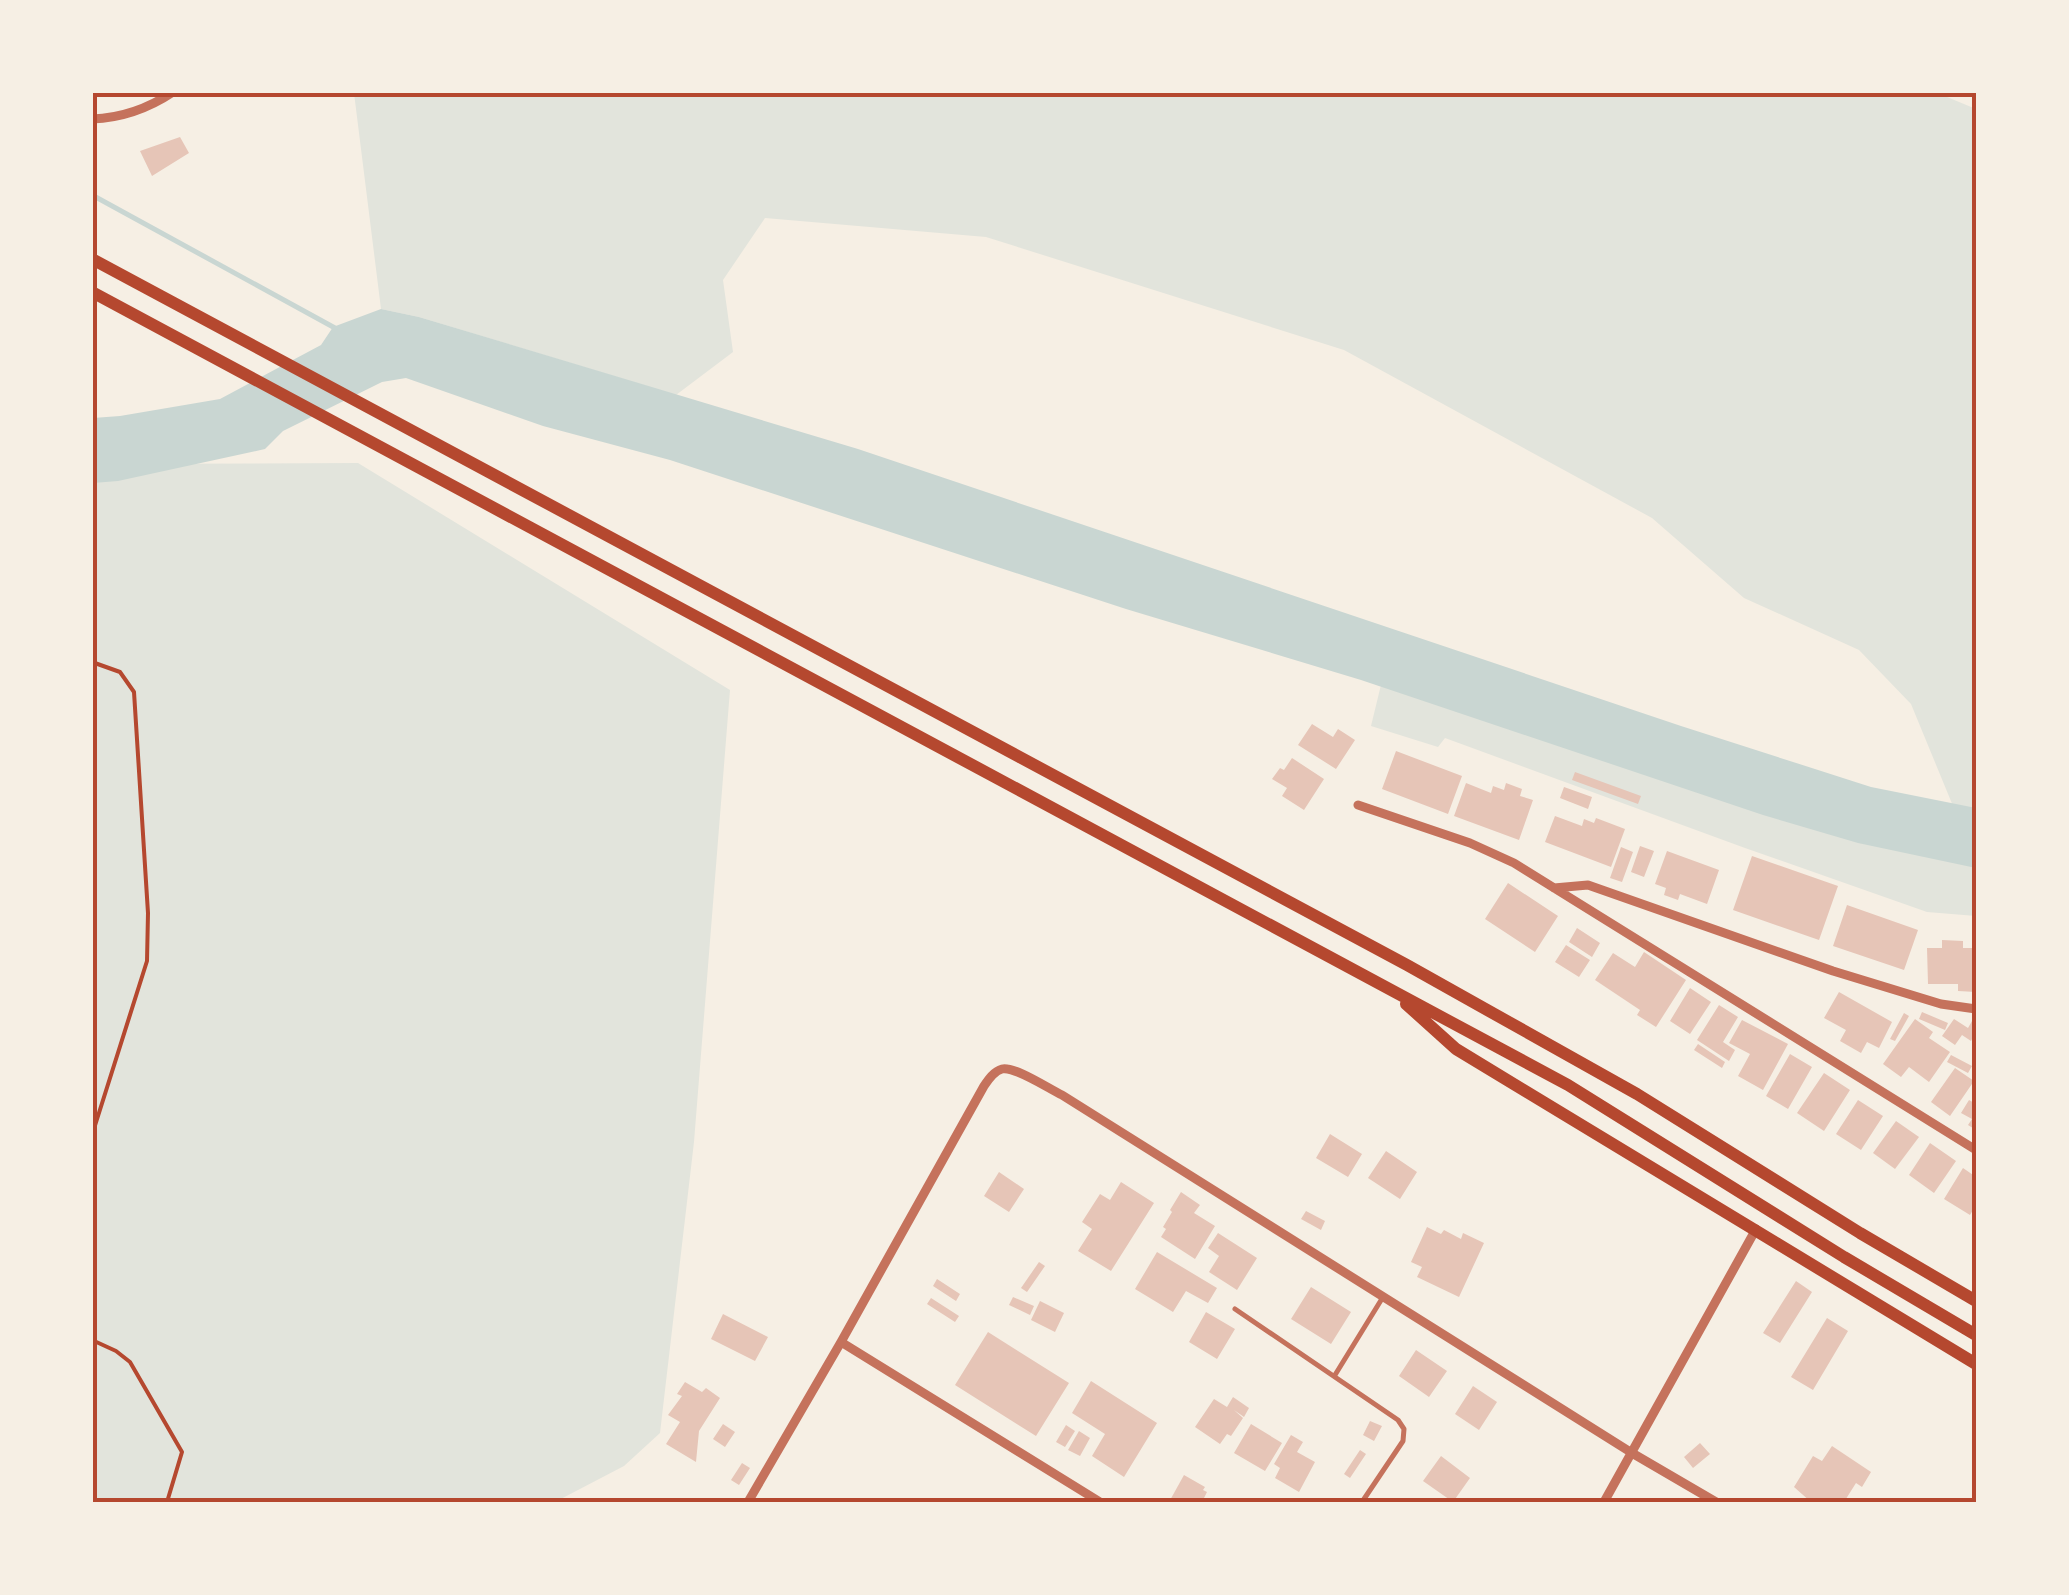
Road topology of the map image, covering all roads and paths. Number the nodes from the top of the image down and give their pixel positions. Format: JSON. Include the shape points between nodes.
{"nodes":[{"id":1,"x":173,"y":92,"type":"edge"},
{"id":2,"x":92,"y":119,"type":"edge"},
{"id":3,"x":92,"y":258,"type":"edge"},
{"id":4,"x":92,"y":292,"type":"edge"},
{"id":5,"x":92,"y":662,"type":"edge"},
{"id":6,"x":1358,"y":805,"type":"dead end"},
{"id":7,"x":1554,"y":888,"type":"junction"},
{"id":8,"x":1390,"y":989,"type":"junction"},
{"id":9,"x":1976,"y":1009,"type":"edge"},
{"id":10,"x":92,"y":1136,"type":"edge"},
{"id":11,"x":1976,"y":1150,"type":"edge"},
{"id":12,"x":1756,"y":1229,"type":"junction"},
{"id":13,"x":1384,"y":1297,"type":"junction"},
{"id":14,"x":1976,"y":1302,"type":"edge"},
{"id":15,"x":1234,"y":1310,"type":"dead end"},
{"id":16,"x":1976,"y":1335,"type":"edge"},
{"id":17,"x":92,"y":1340,"type":"edge"},
{"id":18,"x":842,"y":1342,"type":"junction"},
{"id":19,"x":1976,"y":1364,"type":"edge"},
{"id":20,"x":1335,"y":1376,"type":"junction"},
{"id":21,"x":1632,"y":1453,"type":"junction"},
{"id":22,"x":167,"y":1502,"type":"edge"},
{"id":23,"x":748,"y":1502,"type":"edge"},
{"id":24,"x":1100,"y":1502,"type":"edge"},
{"id":25,"x":1362,"y":1502,"type":"edge"},
{"id":26,"x":1604,"y":1502,"type":"edge"},
{"id":27,"x":1716,"y":1502,"type":"edge"}],
"edges":[{"from":1,"to":2,"type":"street","via":[[150,107]]},
{"from":3,"to":14,"type":"main road","via":[[1440,983],[1637,1094]]},
{"from":4,"to":8,"type":"main road"},
{"from":5,"to":10,"type":"path","via":[[120,672],[134,692],[148,913],[147,961]]},
{"from":6,"to":7,"type":"street","via":[[1470,844]]},
{"from":7,"to":9,"type":"street","via":[[1588,885],[1833,971]]},
{"from":7,"to":11,"type":"street"},
{"from":8,"to":12,"type":"main road","via":[[1456,1049]]},
{"from":8,"to":16,"type":"main road","via":[[1568,1086]]},
{"from":12,"to":19,"type":"main road"},
{"from":12,"to":21,"type":"street"},
{"from":13,"to":18,"type":"street","via":[[1062,1095],[1002,1069],[984,1086]]},
{"from":13,"to":20,"type":"lane"},
{"from":13,"to":21,"type":"street"},
{"from":15,"to":20,"type":"lane"},
{"from":17,"to":22,"type":"path","via":[[130,1362],[182,1452]]},
{"from":18,"to":23,"type":"street"},
{"from":18,"to":24,"type":"street"},
{"from":20,"to":25,"type":"lane","via":[[1404,1430]]},
{"from":21,"to":26,"type":"street"},
{"from":21,"to":27,"type":"street"}]}
